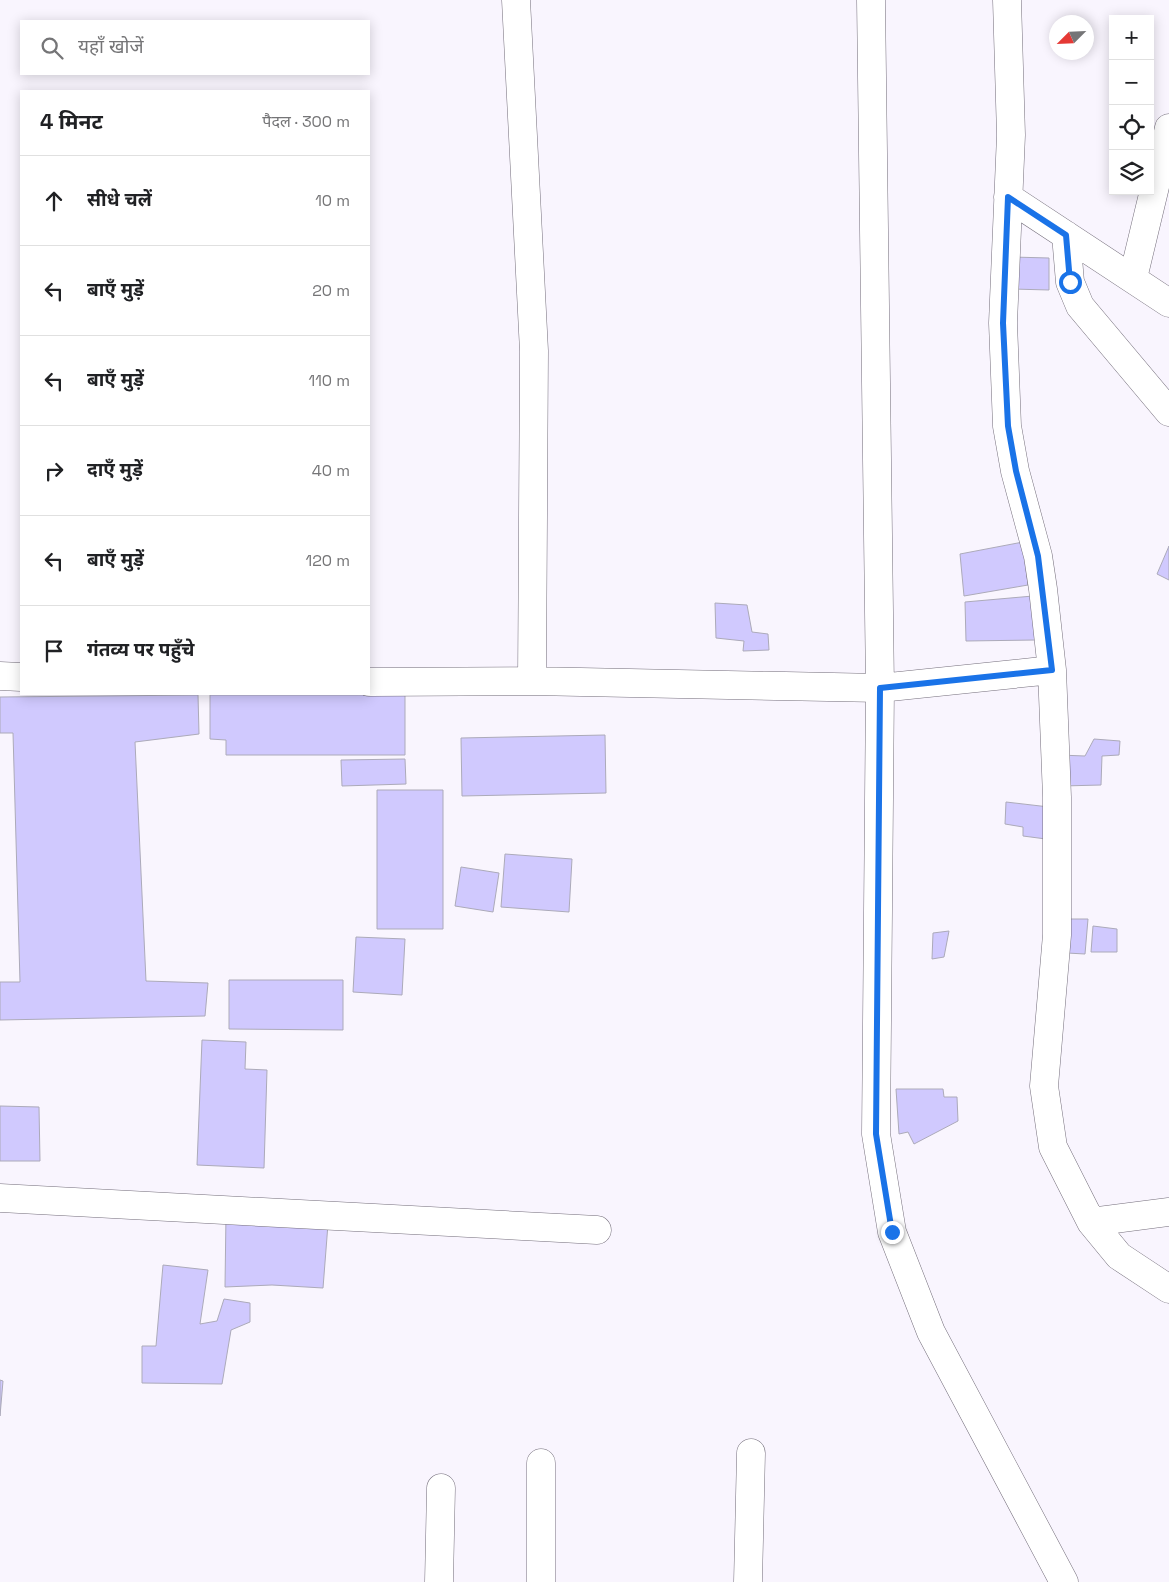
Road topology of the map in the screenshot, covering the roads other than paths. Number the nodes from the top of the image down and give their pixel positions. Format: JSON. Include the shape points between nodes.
{"nodes":[{"id":1,"x":516,"y":0,"type":"edge"},
{"id":2,"x":871,"y":0,"type":"edge"},
{"id":3,"x":1008,"y":0,"type":"edge"},
{"id":4,"x":1169,"y":128,"type":"edge"},
{"id":5,"x":1008,"y":197,"type":"junction"},
{"id":6,"x":1066,"y":235,"type":"junction"},
{"id":7,"x":1133,"y":278,"type":"junction"},
{"id":8,"x":1169,"y":303,"type":"edge"},
{"id":9,"x":1169,"y":412,"type":"edge"},
{"id":10,"x":1052,"y":670,"type":"junction"},
{"id":11,"x":0,"y":676,"type":"edge"},
{"id":12,"x":20,"y":677,"type":"edge"},
{"id":13,"x":370,"y":682,"type":"edge"},
{"id":14,"x":532,"y":682,"type":"junction"},
{"id":15,"x":880,"y":688,"type":"junction"},
{"id":16,"x":0,"y":1198,"type":"edge"},
{"id":17,"x":1169,"y":1212,"type":"edge"},
{"id":18,"x":1091,"y":1222,"type":"junction"},
{"id":19,"x":596,"y":1230,"type":"dead end"},
{"id":20,"x":1169,"y":1289,"type":"edge"},
{"id":21,"x":751,"y":1453,"type":"dead end"},
{"id":22,"x":541,"y":1463,"type":"dead end"},
{"id":23,"x":441,"y":1488,"type":"dead end"},
{"id":24,"x":439,"y":1582,"type":"edge"},
{"id":25,"x":541,"y":1582,"type":"edge"},
{"id":26,"x":748,"y":1582,"type":"edge"},
{"id":27,"x":1064,"y":1582,"type":"edge"}],
"edges":[{"from":1,"to":14,"type":"street","via":[[534,351]]},
{"from":2,"to":15,"type":"street"},
{"from":3,"to":5,"type":"street","via":[[1011,135]]},
{"from":4,"to":7,"type":"street"},
{"from":5,"to":6,"type":"street"},
{"from":5,"to":10,"type":"street","via":[[1003,323],[1008,426],[1038,556]]},
{"from":6,"to":7,"type":"street"},
{"from":6,"to":9,"type":"street","via":[[1070,282],[1080,306]]},
{"from":7,"to":8,"type":"street"},
{"from":10,"to":15,"type":"street"},
{"from":10,"to":18,"type":"street","via":[[1057,797],[1057,935],[1044,1086],[1053,1147]]},
{"from":11,"to":12,"type":"street"},
{"from":13,"to":14,"type":"street"},
{"from":14,"to":15,"type":"street"},
{"from":15,"to":27,"type":"street","via":[[876,1134],[892,1232],[931,1332]]},
{"from":16,"to":19,"type":"street"},
{"from":17,"to":18,"type":"street"},
{"from":18,"to":20,"type":"street","via":[[1119,1256]]},
{"from":21,"to":26,"type":"street"},
{"from":22,"to":25,"type":"street"},
{"from":23,"to":24,"type":"street"}]}
